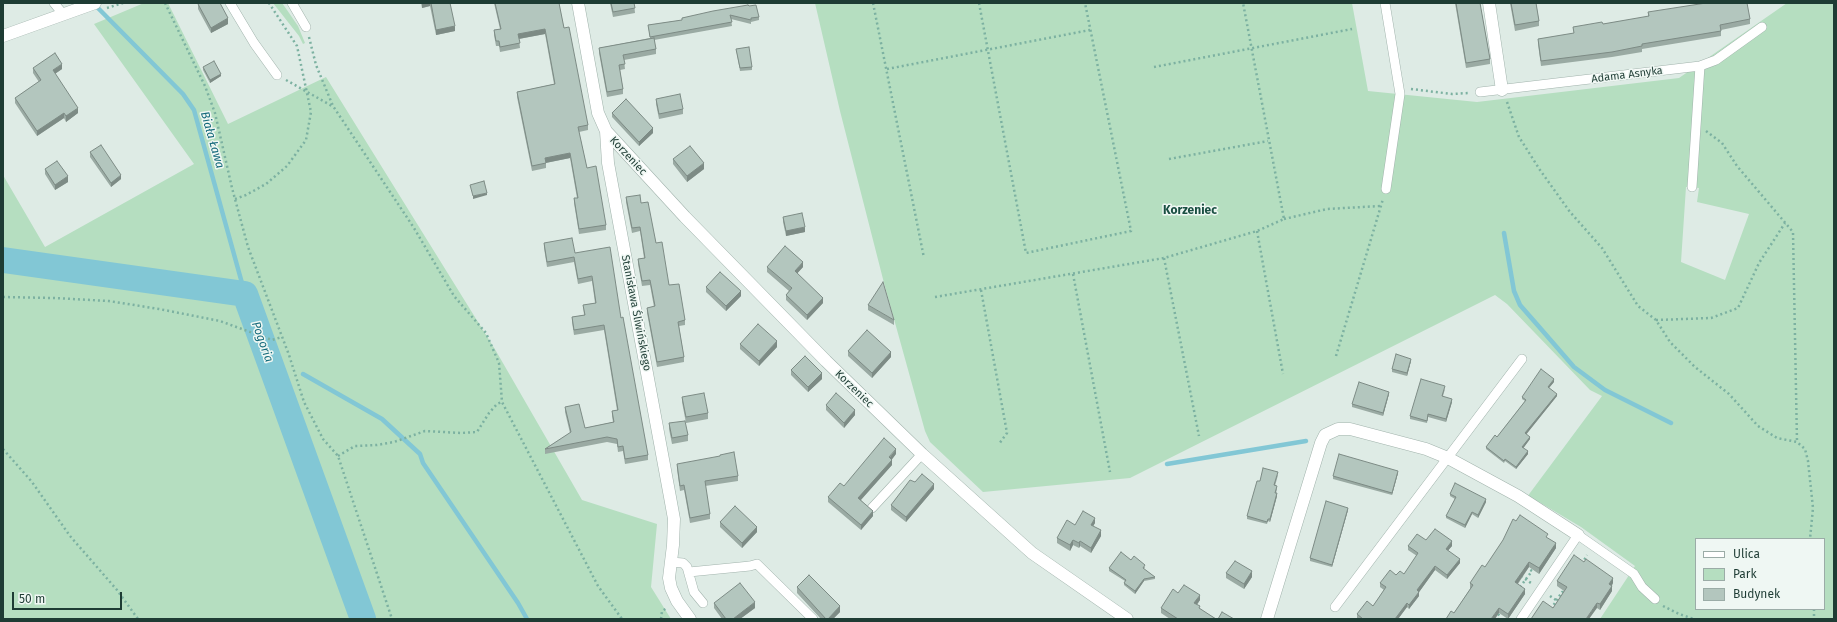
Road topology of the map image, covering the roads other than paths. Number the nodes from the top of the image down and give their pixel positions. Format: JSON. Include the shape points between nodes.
{"nodes":[{"id":1,"x":54,"y":3,"type":"edge"},
{"id":2,"x":96,"y":3,"type":"edge"},
{"id":3,"x":230,"y":3,"type":"edge"},
{"id":4,"x":292,"y":3,"type":"edge"},
{"id":5,"x":578,"y":3,"type":"edge"},
{"id":6,"x":1385,"y":3,"type":"edge"},
{"id":7,"x":1489,"y":3,"type":"edge"},
{"id":8,"x":63,"y":14,"type":"junction"},
{"id":9,"x":306,"y":27,"type":"road end"},
{"id":10,"x":1762,"y":27,"type":"dead end"},
{"id":11,"x":3,"y":36,"type":"edge"},
{"id":12,"x":1700,"y":66,"type":"junction"},
{"id":13,"x":277,"y":75,"type":"road end"},
{"id":14,"x":1502,"y":90,"type":"junction"},
{"id":15,"x":1480,"y":92,"type":"road end"},
{"id":16,"x":606,"y":131,"type":"junction"},
{"id":17,"x":1692,"y":187,"type":"dead end"},
{"id":18,"x":1386,"y":189,"type":"road end"},
{"id":19,"x":1522,"y":359,"type":"dead end"},
{"id":20,"x":922,"y":454,"type":"junction"},
{"id":21,"x":1448,"y":458,"type":"junction"},
{"id":22,"x":872,"y":508,"type":"edge"},
{"id":23,"x":1578,"y":535,"type":"junction"},
{"id":24,"x":671,"y":562,"type":"junction"},
{"id":25,"x":689,"y":572,"type":"junction"},
{"id":26,"x":1655,"y":599,"type":"road end"},
{"id":27,"x":703,"y":603,"type":"dead end"},
{"id":28,"x":1335,"y":607,"type":"dead end"},
{"id":29,"x":690,"y":619,"type":"edge"},
{"id":30,"x":813,"y":619,"type":"edge"},
{"id":31,"x":1127,"y":619,"type":"edge"},
{"id":32,"x":1267,"y":619,"type":"edge"},
{"id":33,"x":1521,"y":619,"type":"edge"}],
"edges":[{"from":1,"to":8,"type":"lane"},
{"from":2,"to":8,"type":"street"},
{"from":3,"to":13,"type":"lane"},
{"from":4,"to":9,"type":"lane"},
{"from":5,"to":16,"type":"street","name":"Stanisława Śliwińskiego","via":[[598,112]]},
{"from":6,"to":18,"type":"lane","via":[[1400,88]]},
{"from":7,"to":14,"type":"street"},
{"from":8,"to":11,"type":"street"},
{"from":10,"to":12,"type":"lane","name":"Adama Asnyka","via":[[1716,60]]},
{"from":12,"to":14,"type":"lane","name":"Adama Asnyka"},
{"from":12,"to":17,"type":"lane"},
{"from":14,"to":15,"type":"lane","name":"Adama Asnyka"},
{"from":16,"to":20,"type":"street","name":"Korzeniec","via":[[826,361]]},
{"from":16,"to":24,"type":"street","name":"Stanisława Śliwińskiego","via":[[608,163],[673,512]]},
{"from":19,"to":21,"type":"lane"},
{"from":20,"to":22,"type":"lane"},
{"from":20,"to":31,"type":"street","name":"Korzeniec","via":[[1032,553]]},
{"from":21,"to":23,"type":"street","via":[[1518,496]]},
{"from":21,"to":28,"type":"lane"},
{"from":21,"to":32,"type":"street","via":[[1426,449],[1350,429],[1338,429],[1325,435]]},
{"from":23,"to":26,"type":"lane","via":[[1634,574],[1642,587]]},
{"from":23,"to":33,"type":"lane"},
{"from":24,"to":25,"type":"lane","via":[[683,563]]},
{"from":24,"to":29,"type":"street","name":"Stanisława Śliwińskiego","via":[[671,588]]},
{"from":25,"to":27,"type":"lane","via":[[694,592]]},
{"from":25,"to":30,"type":"lane","via":[[757,564]]}]}
